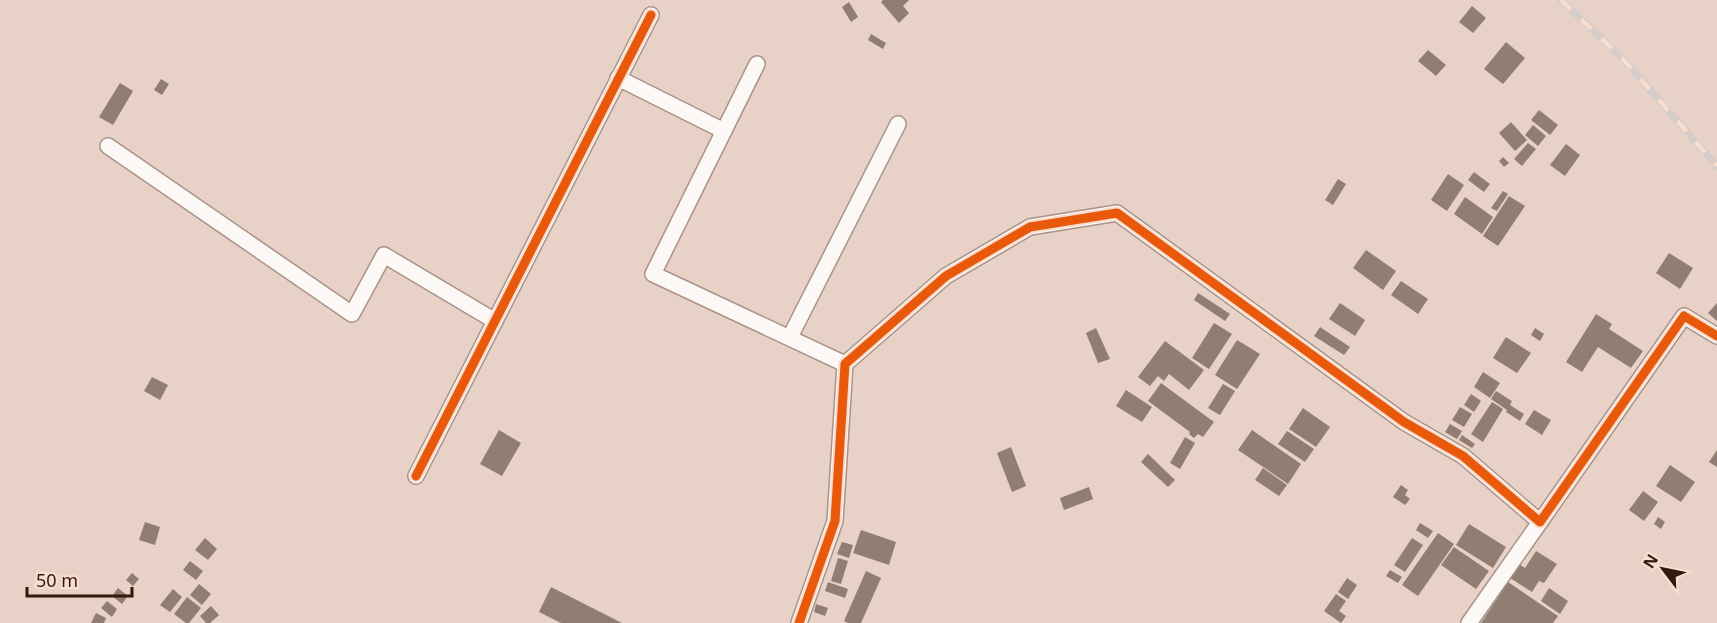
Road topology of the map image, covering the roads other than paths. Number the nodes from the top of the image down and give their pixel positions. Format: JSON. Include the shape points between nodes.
{"nodes":[{"id":1,"x":651,"y":15,"type":"dead end"},
{"id":2,"x":757,"y":64,"type":"dead end"},
{"id":3,"x":618,"y":78,"type":"junction"},
{"id":4,"x":898,"y":124,"type":"dead end"},
{"id":5,"x":724,"y":131,"type":"junction"},
{"id":6,"x":108,"y":146,"type":"dead end"},
{"id":7,"x":495,"y":321,"type":"junction"},
{"id":8,"x":1717,"y":336,"type":"edge"},
{"id":9,"x":790,"y":337,"type":"junction"},
{"id":10,"x":845,"y":364,"type":"junction"},
{"id":11,"x":416,"y":476,"type":"dead end"},
{"id":12,"x":1540,"y":522,"type":"junction"},
{"id":13,"x":799,"y":623,"type":"edge"},
{"id":14,"x":1469,"y":623,"type":"edge"}],
"edges":[{"from":1,"to":3,"type":"street"},
{"from":2,"to":5,"type":"street"},
{"from":3,"to":5,"type":"street"},
{"from":3,"to":7,"type":"street"},
{"from":4,"to":9,"type":"street"},
{"from":5,"to":9,"type":"street","via":[[653,274]]},
{"from":6,"to":7,"type":"street","via":[[352,314],[384,255]]},
{"from":7,"to":11,"type":"street"},
{"from":8,"to":12,"type":"street","via":[[1684,316]]},
{"from":9,"to":10,"type":"street"},
{"from":10,"to":12,"type":"street","via":[[946,276],[1030,227],[1117,213],[1404,422],[1463,456]]},
{"from":10,"to":13,"type":"street","via":[[836,521]]},
{"from":12,"to":14,"type":"street"}]}
